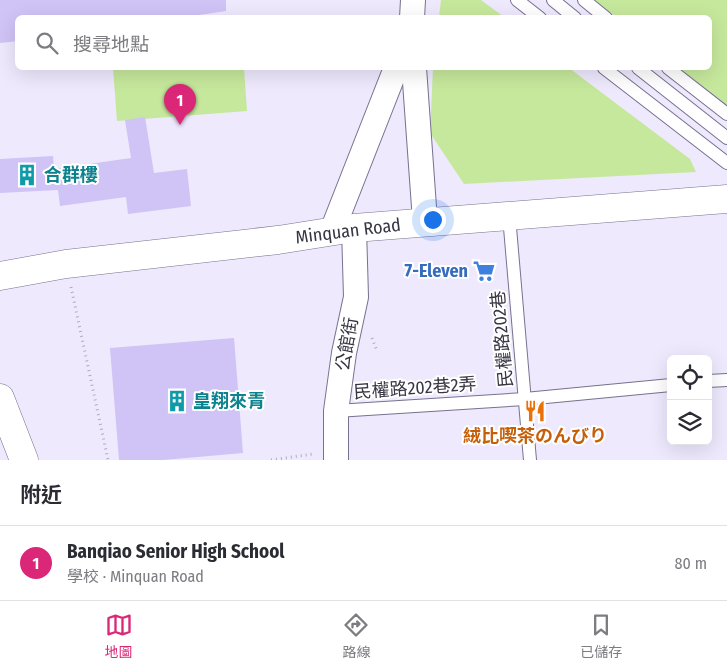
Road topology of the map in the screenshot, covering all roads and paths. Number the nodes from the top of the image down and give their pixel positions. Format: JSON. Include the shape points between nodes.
{"nodes":[{"id":1,"x":413,"y":0,"type":"edge"},
{"id":2,"x":517,"y":0,"type":"edge"},
{"id":3,"x":553,"y":0,"type":"edge"},
{"id":4,"x":584,"y":0,"type":"edge"},
{"id":5,"x":412,"y":15,"type":"edge"},
{"id":6,"x":536,"y":15,"type":"edge"},
{"id":7,"x":571,"y":15,"type":"edge"},
{"id":8,"x":602,"y":15,"type":"edge"},
{"id":9,"x":395,"y":70,"type":"edge"},
{"id":10,"x":414,"y":70,"type":"edge"},
{"id":11,"x":607,"y":70,"type":"edge"},
{"id":12,"x":641,"y":70,"type":"edge"},
{"id":13,"x":671,"y":70,"type":"edge"},
{"id":14,"x":727,"y":114,"type":"edge"},
{"id":15,"x":727,"y":138,"type":"edge"},
{"id":16,"x":727,"y":163,"type":"edge"},
{"id":17,"x":727,"y":199,"type":"edge"},
{"id":18,"x":509,"y":216,"type":"junction"},
{"id":19,"x":425,"y":221,"type":"junction"},
{"id":20,"x":343,"y":229,"type":"junction"},
{"id":21,"x":66,"y":264,"type":"junction"},
{"id":22,"x":0,"y":276,"type":"edge"},
{"id":23,"x":727,"y":380,"type":"edge"},
{"id":24,"x":712,"y":382,"type":"edge"},
{"id":25,"x":667,"y":385,"type":"edge"},
{"id":26,"x":0,"y":398,"type":"edge"},
{"id":27,"x":525,"y":399,"type":"junction"},
{"id":28,"x":336,"y":411,"type":"junction"},
{"id":29,"x":335,"y":455,"type":"edge"},
{"id":30,"x":24,"y":460,"type":"edge"},
{"id":31,"x":108,"y":460,"type":"edge"},
{"id":32,"x":271,"y":460,"type":"edge"},
{"id":33,"x":530,"y":460,"type":"edge"}],
"edges":[{"from":1,"to":5,"type":"street"},
{"from":2,"to":6,"type":"lane"},
{"from":3,"to":7,"type":"lane"},
{"from":4,"to":8,"type":"lane"},
{"from":9,"to":20,"type":"street"},
{"from":10,"to":19,"type":"street"},
{"from":11,"to":16,"type":"lane"},
{"from":12,"to":15,"type":"lane"},
{"from":13,"to":14,"type":"lane"},
{"from":17,"to":18,"type":"main road","name":"Minquan Road"},
{"from":18,"to":19,"type":"main road","name":"Minquan Road"},
{"from":18,"to":27,"type":"lane","name":"民權路202巷"},
{"from":19,"to":20,"type":"main road","name":"Minquan Road"},
{"from":20,"to":21,"type":"main road","name":"Minquan Road","via":[[278,240]]},
{"from":20,"to":28,"type":"street","name":"公館街","via":[[356,297]]},
{"from":21,"to":22,"type":"main road","name":"Minquan Road"},
{"from":21,"to":31,"type":"path"},
{"from":23,"to":24,"type":"lane"},
{"from":25,"to":27,"type":"lane","name":"民權路202巷2弄"},
{"from":26,"to":30,"type":"main road"},
{"from":27,"to":28,"type":"lane","name":"民權路202巷2弄"},
{"from":27,"to":33,"type":"lane","name":"民權路202巷"},
{"from":28,"to":29,"type":"street","name":"公館街"},
{"from":29,"to":32,"type":"path"}]}
